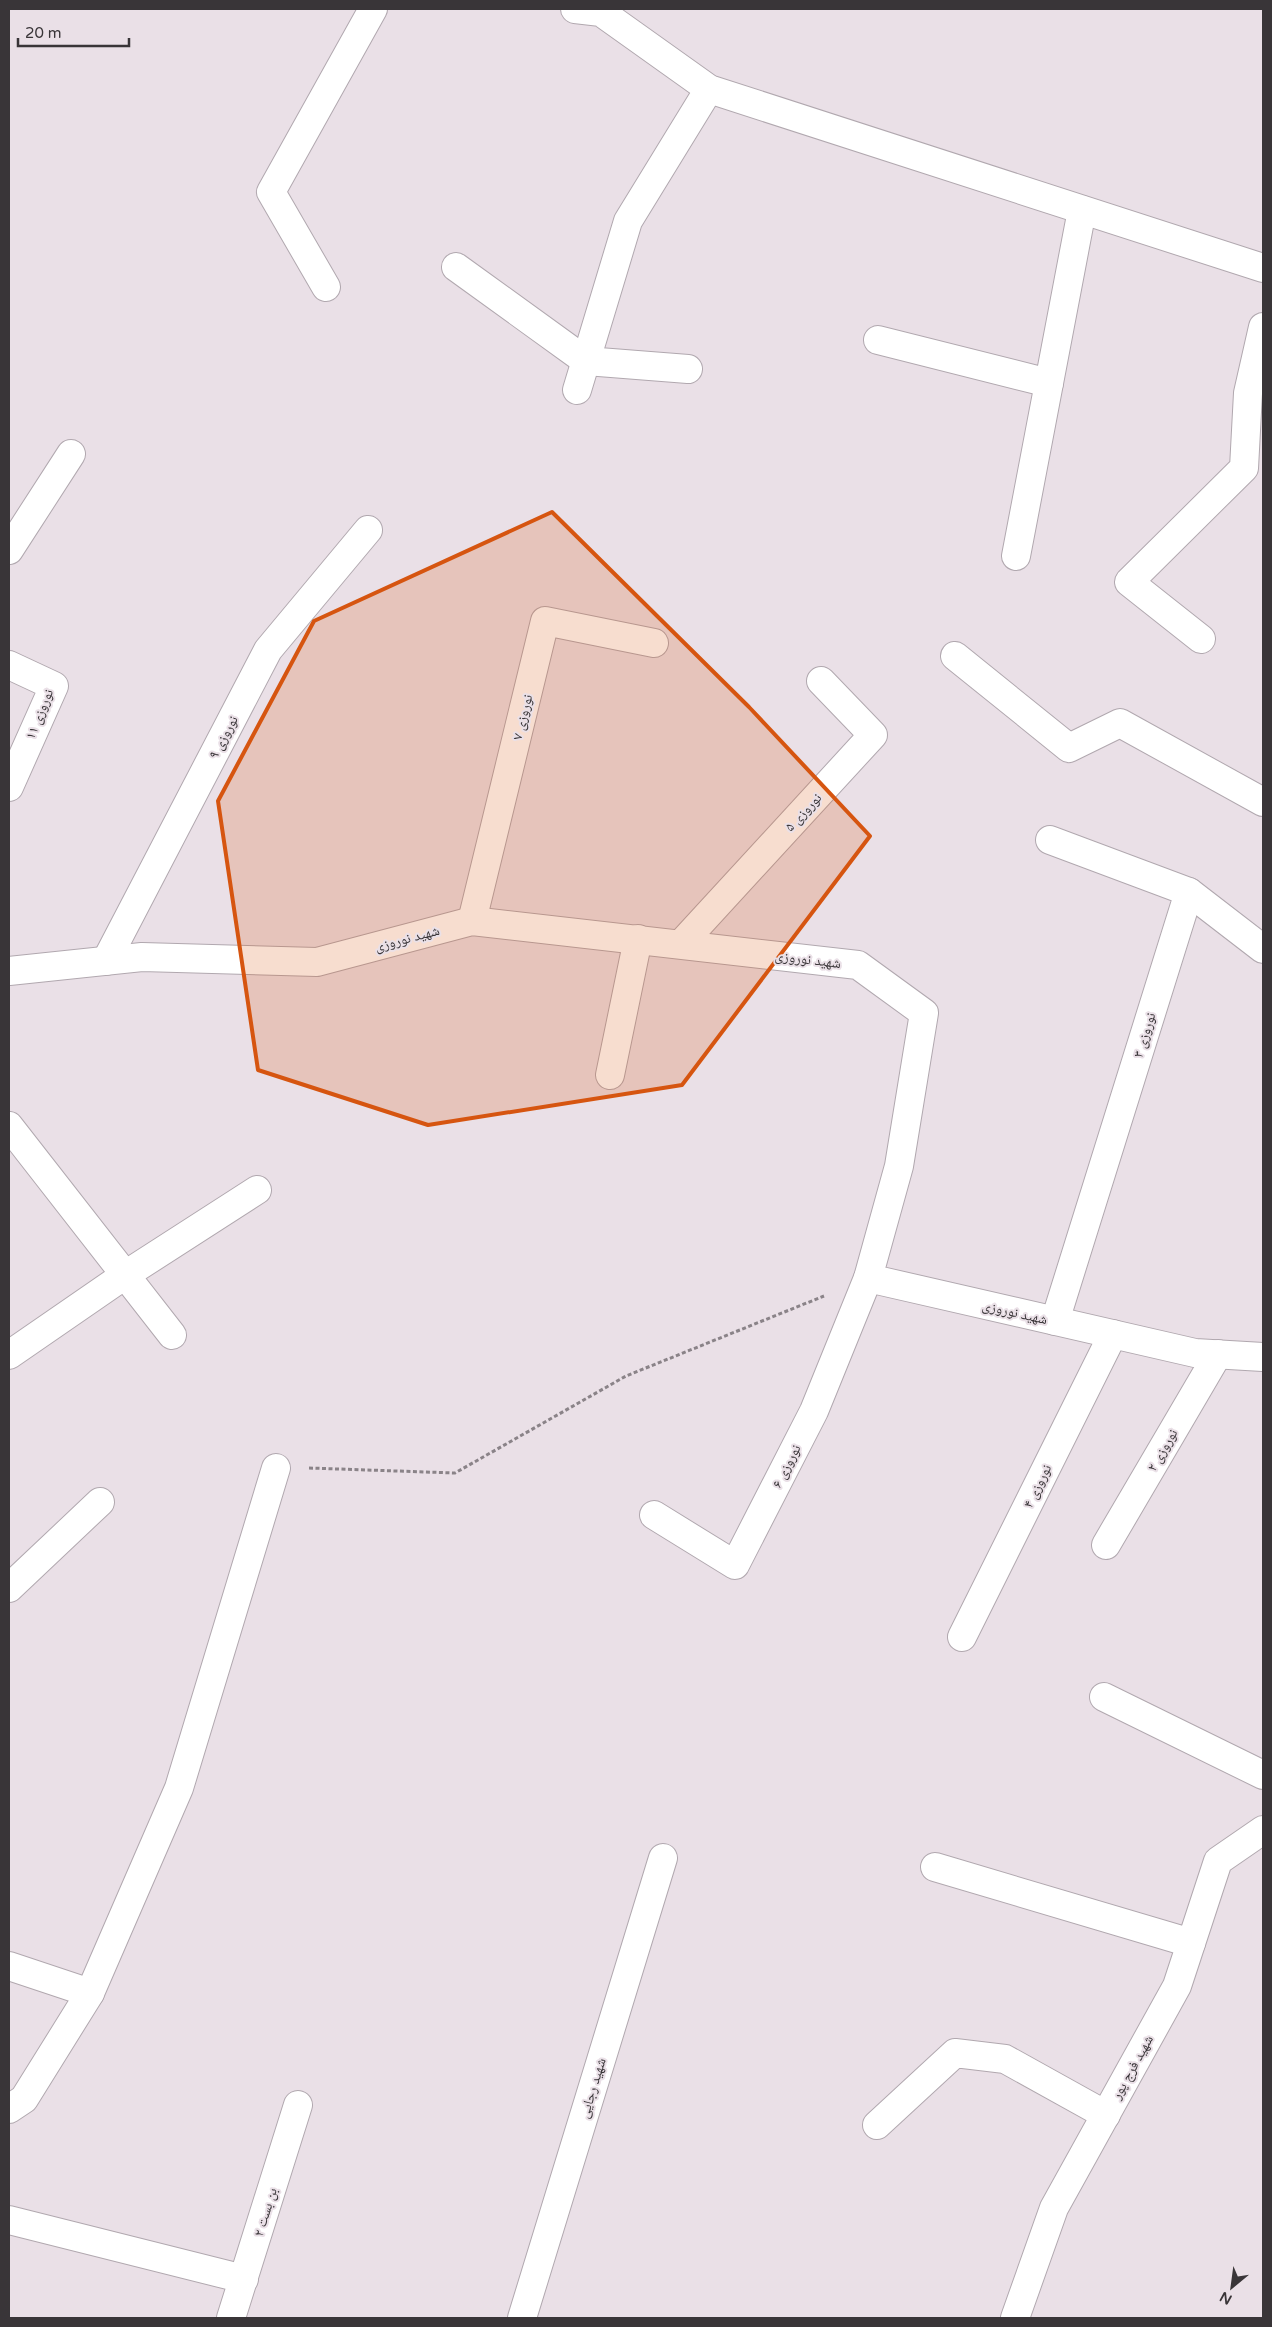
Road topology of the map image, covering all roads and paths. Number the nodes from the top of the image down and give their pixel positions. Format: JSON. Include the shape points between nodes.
{"nodes":[{"id":1,"x":373,"y":9,"type":"edge"},
{"id":2,"x":576,"y":9,"type":"edge"},
{"id":3,"x":709,"y":89,"type":"junction"},
{"id":4,"x":1082,"y":210,"type":"junction"},
{"id":5,"x":456,"y":267,"type":"dead end"},
{"id":6,"x":1263,"y":268,"type":"edge"},
{"id":7,"x":326,"y":287,"type":"dead end"},
{"id":8,"x":1263,"y":326,"type":"edge"},
{"id":9,"x":878,"y":340,"type":"dead end"},
{"id":10,"x":586,"y":361,"type":"junction"},
{"id":11,"x":688,"y":369,"type":"dead end"},
{"id":12,"x":1049,"y":384,"type":"junction"},
{"id":13,"x":577,"y":390,"type":"dead end"},
{"id":14,"x":71,"y":454,"type":"dead end"},
{"id":15,"x":368,"y":530,"type":"dead end"},
{"id":16,"x":9,"y":550,"type":"edge"},
{"id":17,"x":1016,"y":556,"type":"dead end"},
{"id":18,"x":1201,"y":639,"type":"dead end"},
{"id":19,"x":654,"y":643,"type":"dead end"},
{"id":20,"x":955,"y":656,"type":"dead end"},
{"id":21,"x":9,"y":665,"type":"edge"},
{"id":22,"x":821,"y":681,"type":"dead end"},
{"id":23,"x":9,"y":787,"type":"edge"},
{"id":24,"x":1263,"y":802,"type":"edge"},
{"id":25,"x":1050,"y":840,"type":"dead end"},
{"id":26,"x":1190,"y":892,"type":"junction"},
{"id":27,"x":472,"y":921,"type":"junction"},
{"id":28,"x":638,"y":939,"type":"junction"},
{"id":29,"x":681,"y":944,"type":"junction"},
{"id":30,"x":1263,"y":949,"type":"edge"},
{"id":31,"x":106,"y":961,"type":"junction"},
{"id":32,"x":9,"y":971,"type":"edge"},
{"id":33,"x":610,"y":1075,"type":"dead end"},
{"id":34,"x":9,"y":1126,"type":"edge"},
{"id":35,"x":257,"y":1190,"type":"dead end"},
{"id":36,"x":125,"y":1275,"type":"junction"},
{"id":37,"x":868,"y":1278,"type":"junction"},
{"id":38,"x":1055,"y":1321,"type":"junction"},
{"id":39,"x":1113,"y":1334,"type":"junction"},
{"id":40,"x":172,"y":1335,"type":"dead end"},
{"id":41,"x":9,"y":1354,"type":"edge"},
{"id":42,"x":1218,"y":1354,"type":"junction"},
{"id":43,"x":1263,"y":1357,"type":"edge"},
{"id":44,"x":276,"y":1468,"type":"joint"},
{"id":45,"x":100,"y":1502,"type":"dead end"},
{"id":46,"x":654,"y":1515,"type":"dead end"},
{"id":47,"x":1106,"y":1545,"type":"dead end"},
{"id":48,"x":9,"y":1588,"type":"edge"},
{"id":49,"x":962,"y":1637,"type":"dead end"},
{"id":50,"x":1104,"y":1696,"type":"dead end"},
{"id":51,"x":1263,"y":1775,"type":"edge"},
{"id":52,"x":1263,"y":1830,"type":"edge"},
{"id":53,"x":663,"y":1858,"type":"dead end"},
{"id":54,"x":935,"y":1867,"type":"dead end"},
{"id":55,"x":1191,"y":1943,"type":"junction"},
{"id":56,"x":9,"y":1966,"type":"edge"},
{"id":57,"x":90,"y":1993,"type":"junction"},
{"id":58,"x":298,"y":2105,"type":"dead end"},
{"id":59,"x":9,"y":2108,"type":"edge"},
{"id":60,"x":1106,"y":2115,"type":"junction"},
{"id":61,"x":877,"y":2125,"type":"dead end"},
{"id":62,"x":9,"y":2220,"type":"edge"},
{"id":63,"x":244,"y":2278,"type":"junction"},
{"id":64,"x":232,"y":2318,"type":"edge"},
{"id":65,"x":522,"y":2318,"type":"edge"},
{"id":66,"x":1014,"y":2318,"type":"edge"}],
"edges":[{"from":1,"to":7,"type":"street","via":[[272,192]]},
{"from":2,"to":3,"type":"street","via":[[601,12]]},
{"from":3,"to":4,"type":"street"},
{"from":3,"to":10,"type":"street","via":[[628,221]]},
{"from":4,"to":6,"type":"street"},
{"from":4,"to":12,"type":"street"},
{"from":5,"to":10,"type":"street"},
{"from":8,"to":18,"type":"street","via":[[1248,393],[1244,468],[1129,582]]},
{"from":9,"to":12,"type":"street"},
{"from":10,"to":11,"type":"street"},
{"from":10,"to":13,"type":"street"},
{"from":12,"to":17,"type":"street"},
{"from":14,"to":16,"type":"street"},
{"from":15,"to":31,"type":"street","name":"نوروزی ۹","via":[[268,650]]},
{"from":19,"to":27,"type":"street","name":"نوروزی ۷","via":[[545,621]]},
{"from":20,"to":24,"type":"street","via":[[1069,748],[1120,723]]},
{"from":21,"to":23,"type":"street","name":"نوروزی ۱۱","via":[[54,686]]},
{"from":22,"to":29,"type":"street","name":"نوروزی ۵","via":[[873,735]]},
{"from":25,"to":26,"type":"street"},
{"from":26,"to":30,"type":"street"},
{"from":26,"to":38,"type":"street","name":"نوروزی ۳"},
{"from":27,"to":28,"type":"street","name":"شهید نوروزی"},
{"from":27,"to":31,"type":"street","name":"شهید نوروزی","via":[[317,962],[142,958]]},
{"from":28,"to":29,"type":"street","name":"شهید نوروزی"},
{"from":28,"to":33,"type":"street"},
{"from":29,"to":37,"type":"street","name":"شهید نوروزی","via":[[858,964],[924,1013],[898,1166]]},
{"from":31,"to":32,"type":"street","name":"شهید نوروزی"},
{"from":34,"to":36,"type":"street"},
{"from":35,"to":36,"type":"street"},
{"from":36,"to":40,"type":"street"},
{"from":36,"to":41,"type":"street"},
{"from":37,"to":38,"type":"street","name":"شهید نوروزی"},
{"from":37,"to":44,"type":"path","via":[[626,1376],[455,1472]]},
{"from":37,"to":46,"type":"street","name":"نوروزی ۶","via":[[814,1412],[735,1564]]},
{"from":38,"to":39,"type":"street","name":"شهید نوروزی"},
{"from":39,"to":42,"type":"street","name":"شهید نوروزی","via":[[1195,1353]]},
{"from":39,"to":49,"type":"street","name":"نوروزی ۴"},
{"from":42,"to":43,"type":"street","name":"شهید نوروزی"},
{"from":42,"to":47,"type":"street","name":"نوروزی ۲"},
{"from":44,"to":57,"type":"street","via":[[179,1788]]},
{"from":45,"to":48,"type":"street"},
{"from":50,"to":51,"type":"street"},
{"from":52,"to":55,"type":"street","name":"شهید فرج پور","via":[[1218,1861]]},
{"from":53,"to":65,"type":"street","name":"شهید رجایی"},
{"from":54,"to":55,"type":"street"},
{"from":55,"to":60,"type":"street","name":"شهید فرج پور","via":[[1177,1986]]},
{"from":56,"to":57,"type":"street"},
{"from":57,"to":59,"type":"street","via":[[24,2099]]},
{"from":58,"to":63,"type":"street","name":"بن بست ۲"},
{"from":60,"to":61,"type":"street","via":[[1005,2059],[955,2053]]},
{"from":60,"to":66,"type":"street","name":"شهید فرج پور","via":[[1054,2208]]},
{"from":62,"to":63,"type":"street"},
{"from":63,"to":64,"type":"street","name":"بن بست ۲"}]}
